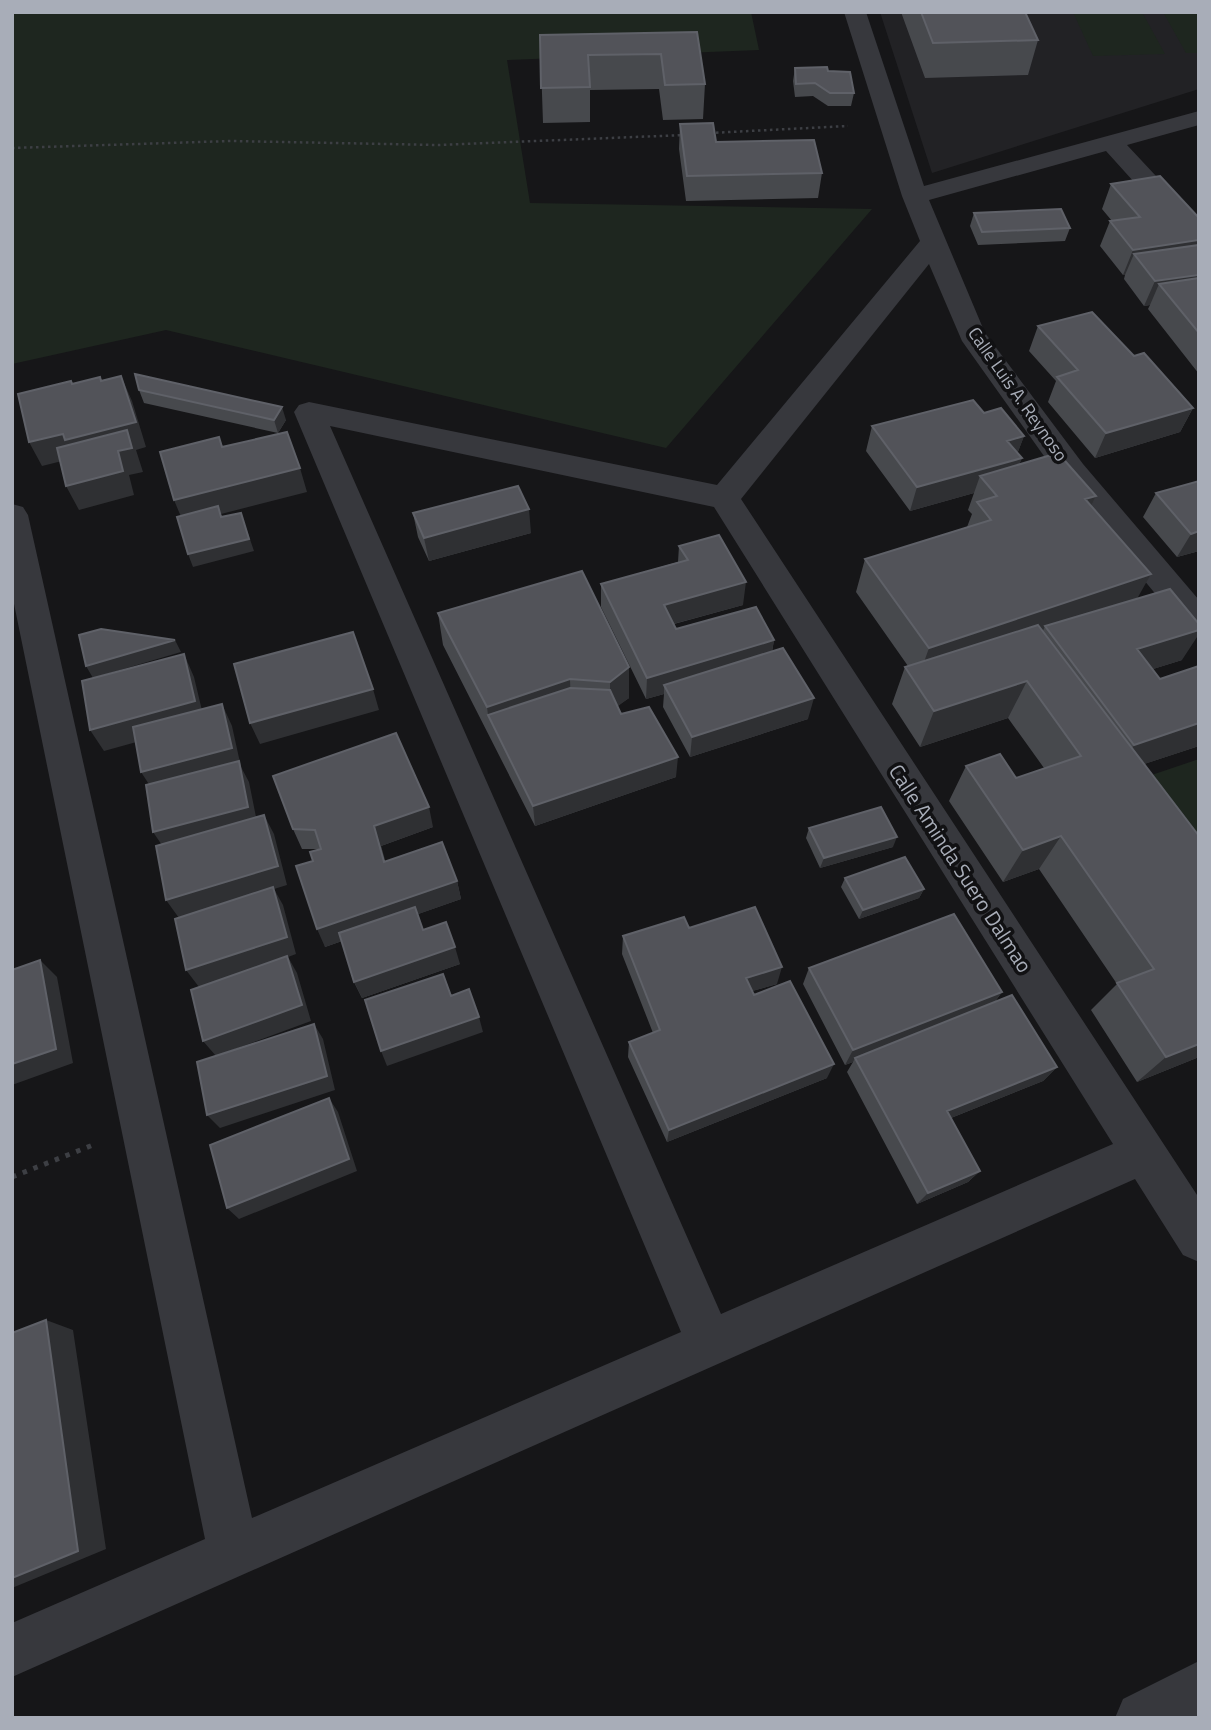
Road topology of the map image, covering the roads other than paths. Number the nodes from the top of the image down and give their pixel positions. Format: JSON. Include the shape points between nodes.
{"nodes":[{"id":1,"x":855,"y":12,"type":"edge"},
{"id":2,"x":1199,"y":118,"type":"edge"},
{"id":3,"x":1111,"y":142,"type":"junction"},
{"id":4,"x":915,"y":196,"type":"junction"},
{"id":5,"x":1199,"y":238,"type":"edge"},
{"id":6,"x":934,"y":241,"type":"junction"},
{"id":7,"x":724,"y":498,"type":"junction"},
{"id":8,"x":12,"y":515,"type":"edge"},
{"id":9,"x":1199,"y":623,"type":"edge"},
{"id":10,"x":1144,"y":1153,"type":"junction"},
{"id":11,"x":1199,"y":1239,"type":"edge"},
{"id":12,"x":710,"y":1344,"type":"junction"},
{"id":13,"x":234,"y":1552,"type":"junction"},
{"id":14,"x":12,"y":1650,"type":"edge"},
{"id":15,"x":1199,"y":1688,"type":"edge"},
{"id":16,"x":1142,"y":1718,"type":"edge"}],
"edges":[{"from":1,"to":4,"type":"street","name":"Calle Luis A. Reynoso"},
{"from":2,"to":3,"type":"street"},
{"from":3,"to":4,"type":"street"},
{"from":3,"to":5,"type":"street"},
{"from":4,"to":6,"type":"street","name":"Calle Luis A. Reynoso"},
{"from":6,"to":7,"type":"street"},
{"from":6,"to":9,"type":"street","name":"Calle Luis A. Reynoso","via":[[972,335],[1072,472]]},
{"from":7,"to":10,"type":"street","name":"Calle Aminda Suero Dalmao"},
{"from":7,"to":12,"type":"street","via":[[309,412]]},
{"from":8,"to":13,"type":"street"},
{"from":10,"to":11,"type":"street","name":"Calle Aminda Suero Dalmao"},
{"from":10,"to":12,"type":"street"},
{"from":12,"to":13,"type":"street"},
{"from":13,"to":14,"type":"street"},
{"from":15,"to":16,"type":"street"}]}
